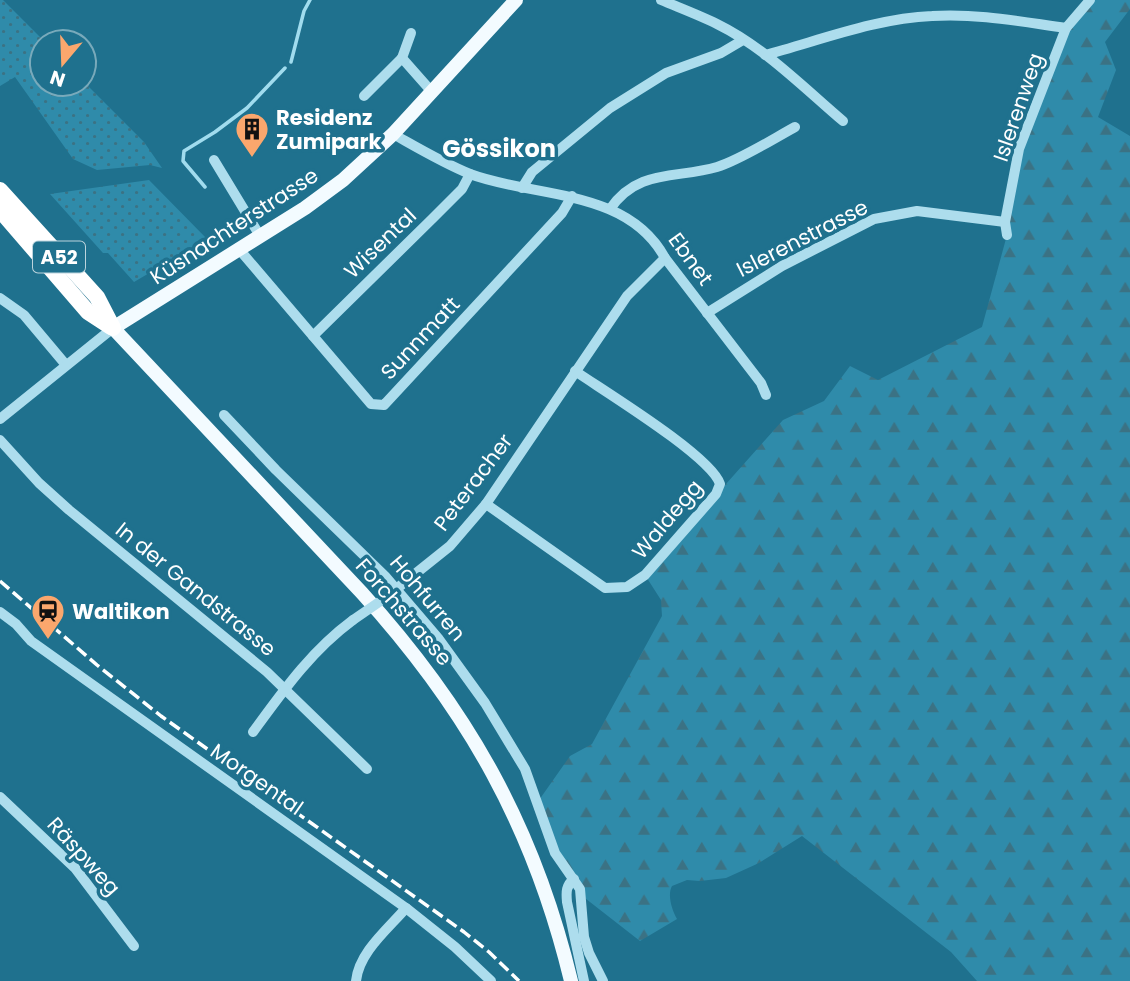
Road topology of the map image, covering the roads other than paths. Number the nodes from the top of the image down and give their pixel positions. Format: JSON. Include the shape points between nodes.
{"nodes":[{"id":1,"x":516,"y":0,"type":"edge"},
{"id":2,"x":661,"y":0,"type":"edge"},
{"id":3,"x":1090,"y":0,"type":"edge"},
{"id":4,"x":682,"y":4,"type":"edge"},
{"id":5,"x":1066,"y":27,"type":"junction"},
{"id":6,"x":411,"y":33,"type":"dead end"},
{"id":7,"x":743,"y":40,"type":"junction"},
{"id":8,"x":765,"y":55,"type":"junction"},
{"id":9,"x":402,"y":58,"type":"junction"},
{"id":10,"x":432,"y":92,"type":"junction"},
{"id":11,"x":364,"y":96,"type":"dead end"},
{"id":12,"x":843,"y":121,"type":"dead end"},
{"id":13,"x":795,"y":127,"type":"dead end"},
{"id":14,"x":393,"y":134,"type":"junction"},
{"id":15,"x":214,"y":160,"type":"dead end"},
{"id":16,"x":470,"y":174,"type":"junction"},
{"id":17,"x":523,"y":188,"type":"junction"},
{"id":18,"x":0,"y":190,"type":"edge"},
{"id":19,"x":572,"y":196,"type":"junction"},
{"id":20,"x":610,"y":209,"type":"junction"},
{"id":21,"x":0,"y":210,"type":"edge"},
{"id":22,"x":1004,"y":222,"type":"junction"},
{"id":23,"x":1007,"y":235,"type":"dead end"},
{"id":24,"x":261,"y":236,"type":"junction"},
{"id":25,"x":238,"y":248,"type":"junction"},
{"id":26,"x":665,"y":258,"type":"junction"},
{"id":27,"x":0,"y":298,"type":"edge"},
{"id":28,"x":706,"y":313,"type":"junction"},
{"id":29,"x":113,"y":328,"type":"junction"},
{"id":30,"x":313,"y":336,"type":"junction"},
{"id":31,"x":66,"y":365,"type":"junction"},
{"id":32,"x":575,"y":371,"type":"junction"},
{"id":33,"x":766,"y":395,"type":"dead end"},
{"id":34,"x":224,"y":415,"type":"dead end"},
{"id":35,"x":0,"y":419,"type":"edge"},
{"id":36,"x":0,"y":440,"type":"edge"},
{"id":37,"x":486,"y":505,"type":"junction"},
{"id":38,"x":397,"y":589,"type":"junction"},
{"id":39,"x":0,"y":612,"type":"edge"},
{"id":40,"x":285,"y":688,"type":"junction"},
{"id":41,"x":253,"y":732,"type":"dead end"},
{"id":42,"x":367,"y":769,"type":"dead end"},
{"id":43,"x":0,"y":797,"type":"edge"},
{"id":44,"x":575,"y":878,"type":"junction"},
{"id":45,"x":406,"y":908,"type":"junction"},
{"id":46,"x":134,"y":946,"type":"dead end"},
{"id":47,"x":356,"y":981,"type":"edge"},
{"id":48,"x":491,"y":981,"type":"edge"},
{"id":49,"x":571,"y":981,"type":"edge"},
{"id":50,"x":584,"y":981,"type":"edge"},
{"id":51,"x":603,"y":981,"type":"edge"}],
"edges":[{"from":1,"to":10,"type":"main road","name":"Küsnachterstrasse"},
{"from":2,"to":4,"type":"street"},
{"from":3,"to":5,"type":"street","name":"Islerenweg"},
{"from":4,"to":7,"type":"street"},
{"from":5,"to":8,"type":"street","via":[[975,16],[930,16]]},
{"from":5,"to":22,"type":"street","name":"Islerenweg","via":[[1019,149]]},
{"from":6,"to":9,"type":"street"},
{"from":7,"to":8,"type":"street"},
{"from":7,"to":17,"type":"street","via":[[621,100],[532,172]]},
{"from":8,"to":12,"type":"street"},
{"from":9,"to":10,"type":"street"},
{"from":9,"to":11,"type":"street"},
{"from":10,"to":14,"type":"main road","name":"Küsnachterstrasse"},
{"from":13,"to":20,"type":"street","via":[[718,167],[640,182]]},
{"from":14,"to":16,"type":"street","name":"Ebnet"},
{"from":14,"to":24,"type":"main road","name":"Küsnachterstrasse","via":[[343,180]]},
{"from":15,"to":24,"type":"street"},
{"from":16,"to":17,"type":"street","name":"Ebnet"},
{"from":16,"to":30,"type":"street","name":"Wisental","via":[[462,189]]},
{"from":17,"to":19,"type":"street","name":"Ebnet"},
{"from":18,"to":29,"type":"highway","name":"Forchstrasse","number":"A52","via":[[97,298]]},
{"from":19,"to":20,"type":"street","name":"Ebnet"},
{"from":19,"to":30,"type":"street","name":"Sunnmatt","via":[[562,213],[384,405],[371,404]]},
{"from":20,"to":26,"type":"street","name":"Ebnet","via":[[645,231]]},
{"from":21,"to":29,"type":"highway","name":"Forchstrasse","number":"A52","via":[[88,312]]},
{"from":22,"to":23,"type":"street","name":"Islerenweg"},
{"from":22,"to":28,"type":"street","name":"Islerenstrasse","via":[[917,211],[874,219],[782,265]]},
{"from":24,"to":25,"type":"main road","name":"Küsnachterstrasse"},
{"from":25,"to":29,"type":"main road","name":"Küsnachterstrasse"},
{"from":25,"to":30,"type":"street","name":"Sunnmatt"},
{"from":26,"to":28,"type":"street","name":"Ebnet"},
{"from":26,"to":32,"type":"street","name":"Peteracher","via":[[627,296]]},
{"from":27,"to":31,"type":"street","via":[[24,314]]},
{"from":28,"to":33,"type":"street","name":"Ebnet"},
{"from":29,"to":31,"type":"street"},
{"from":29,"to":49,"type":"main road","name":"Forchstrasse","via":[[378,611],[445,694],[519,823],[548,898]]},
{"from":31,"to":35,"type":"street"},
{"from":32,"to":37,"type":"street","name":"Peteracher"},
{"from":32,"to":37,"type":"street","name":"Waldegg","via":[[695,454],[717,476],[716,494],[645,575],[627,587],[604,588]]},
{"from":34,"to":38,"type":"street","name":"Hohfurren"},
{"from":36,"to":40,"type":"street","name":"In der Gandstrasse","via":[[69,510]]},
{"from":37,"to":38,"type":"street","name":"Peteracher","via":[[450,547]]},
{"from":38,"to":40,"type":"street","name":"Peteracher","bridge":true,"via":[[327,639]]},
{"from":38,"to":44,"type":"street","name":"Hohfurren","via":[[485,703],[525,769],[555,853]]},
{"from":39,"to":45,"type":"street","name":"Morgental","via":[[31,641]]},
{"from":40,"to":41,"type":"street","name":"Peteracher"},
{"from":40,"to":42,"type":"street","name":"In der Gandstrasse"},
{"from":43,"to":46,"type":"street","name":"Räspweg","via":[[75,868]]},
{"from":44,"to":50,"type":"street","via":[[566,890],[566,902]]},
{"from":44,"to":51,"type":"street","via":[[584,937]]},
{"from":45,"to":47,"type":"street","via":[[364,958]]},
{"from":45,"to":48,"type":"street","name":"Morgental"}]}
